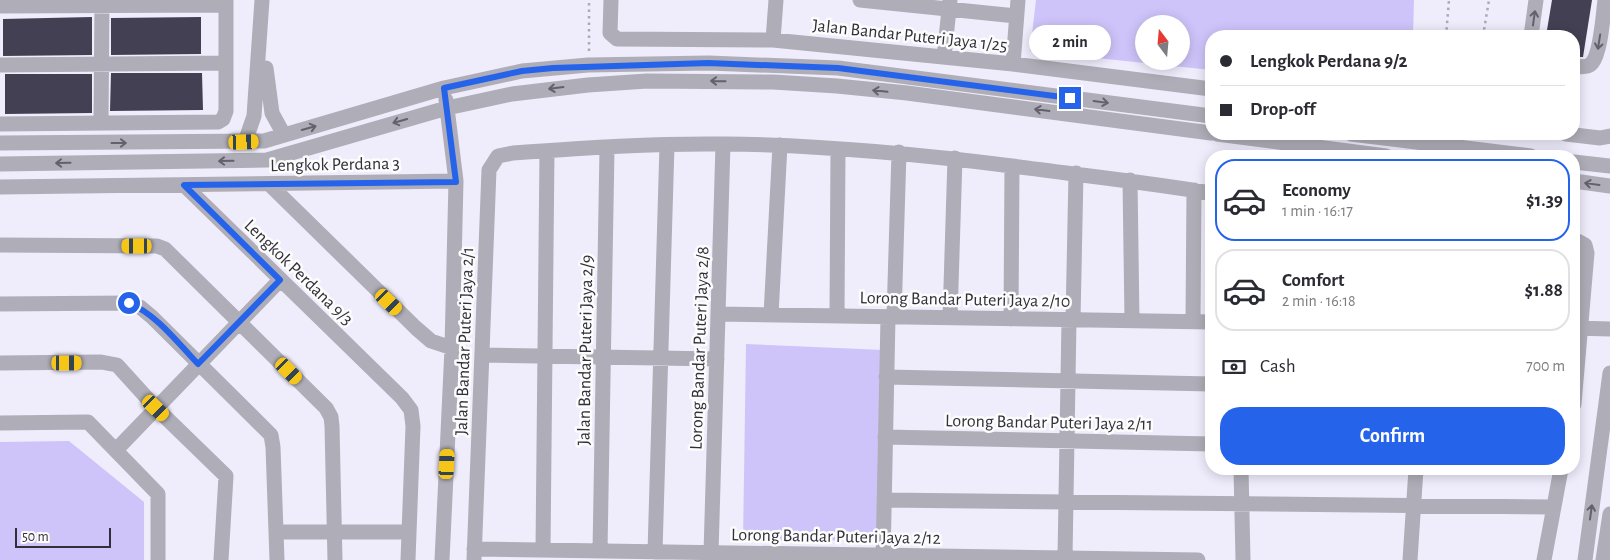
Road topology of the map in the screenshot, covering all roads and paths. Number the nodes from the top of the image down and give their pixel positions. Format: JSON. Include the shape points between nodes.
{"nodes":[{"id":1,"x":589,"y":0,"type":"edge"},
{"id":2,"x":611,"y":0,"type":"edge"},
{"id":3,"x":776,"y":0,"type":"edge"},
{"id":4,"x":860,"y":0,"type":"edge"},
{"id":5,"x":1018,"y":0,"type":"edge"},
{"id":6,"x":1449,"y":0,"type":"edge"},
{"id":7,"x":1489,"y":0,"type":"edge"},
{"id":8,"x":1536,"y":0,"type":"edge"},
{"id":9,"x":1605,"y":0,"type":"edge"},
{"id":10,"x":102,"y":2,"type":"edge"},
{"id":11,"x":226,"y":2,"type":"edge"},
{"id":12,"x":262,"y":2,"type":"edge"},
{"id":13,"x":950,"y":5,"type":"edge"},
{"id":14,"x":0,"y":6,"type":"edge"},
{"id":15,"x":1016,"y":16,"type":"junction"},
{"id":16,"x":1446,"y":30,"type":"edge"},
{"id":17,"x":1485,"y":30,"type":"edge"},
{"id":18,"x":1532,"y":30,"type":"edge"},
{"id":19,"x":773,"y":40,"type":"junction"},
{"id":20,"x":944,"y":57,"type":"junction"},
{"id":21,"x":226,"y":63,"type":"junction"},
{"id":22,"x":102,"y":64,"type":"junction"},
{"id":23,"x":1013,"y":64,"type":"junction"},
{"id":24,"x":588,"y":65,"type":"junction"},
{"id":25,"x":0,"y":66,"type":"edge"},
{"id":26,"x":1580,"y":66,"type":"edge"},
{"id":27,"x":1184,"y":86,"type":"junction"},
{"id":28,"x":444,"y":88,"type":"junction"},
{"id":29,"x":1205,"y":88,"type":"edge"},
{"id":30,"x":447,"y":108,"type":"junction"},
{"id":31,"x":1179,"y":112,"type":"junction"},
{"id":32,"x":1205,"y":115,"type":"edge"},
{"id":33,"x":101,"y":123,"type":"junction"},
{"id":34,"x":0,"y":124,"type":"edge"},
{"id":35,"x":1177,"y":128,"type":"junction"},
{"id":36,"x":1205,"y":132,"type":"edge"},
{"id":37,"x":284,"y":135,"type":"junction"},
{"id":38,"x":1580,"y":136,"type":"edge"},
{"id":39,"x":1610,"y":136,"type":"edge"},
{"id":40,"x":1264,"y":140,"type":"edge"},
{"id":41,"x":1400,"y":140,"type":"edge"},
{"id":42,"x":244,"y":142,"type":"junction"},
{"id":43,"x":0,"y":144,"type":"edge"},
{"id":44,"x":723,"y":144,"type":"junction"},
{"id":45,"x":666,"y":145,"type":"junction"},
{"id":46,"x":780,"y":145,"type":"junction"},
{"id":47,"x":838,"y":148,"type":"junction"},
{"id":48,"x":606,"y":149,"type":"junction"},
{"id":49,"x":1340,"y":150,"type":"edge"},
{"id":50,"x":1482,"y":150,"type":"edge"},
{"id":51,"x":547,"y":151,"type":"junction"},
{"id":52,"x":899,"y":152,"type":"junction"},
{"id":53,"x":955,"y":158,"type":"junction"},
{"id":54,"x":1580,"y":163,"type":"edge"},
{"id":55,"x":0,"y":164,"type":"edge"},
{"id":56,"x":1012,"y":166,"type":"junction"},
{"id":57,"x":1610,"y":166,"type":"edge"},
{"id":58,"x":1076,"y":173,"type":"junction"},
{"id":59,"x":1130,"y":180,"type":"junction"},
{"id":60,"x":456,"y":182,"type":"junction"},
{"id":61,"x":1580,"y":182,"type":"edge"},
{"id":62,"x":269,"y":184,"type":"junction"},
{"id":63,"x":184,"y":185,"type":"junction"},
{"id":64,"x":1610,"y":186,"type":"edge"},
{"id":65,"x":0,"y":187,"type":"edge"},
{"id":66,"x":1194,"y":190,"type":"junction"},
{"id":67,"x":1205,"y":192,"type":"edge"},
{"id":68,"x":1580,"y":242,"type":"edge"},
{"id":69,"x":0,"y":245,"type":"edge"},
{"id":70,"x":280,"y":280,"type":"junction"},
{"id":71,"x":0,"y":304,"type":"edge"},
{"id":72,"x":1580,"y":308,"type":"edge"},
{"id":73,"x":718,"y":314,"type":"junction"},
{"id":74,"x":772,"y":315,"type":"junction"},
{"id":75,"x":837,"y":316,"type":"junction"},
{"id":76,"x":891,"y":317,"type":"junction"},
{"id":77,"x":950,"y":318,"type":"junction"},
{"id":78,"x":1012,"y":319,"type":"junction"},
{"id":79,"x":1071,"y":320,"type":"junction"},
{"id":80,"x":1132,"y":321,"type":"junction"},
{"id":81,"x":239,"y":322,"type":"junction"},
{"id":82,"x":1193,"y":322,"type":"junction"},
{"id":83,"x":1205,"y":322,"type":"edge"},
{"id":84,"x":1580,"y":329,"type":"edge"},
{"id":85,"x":1610,"y":329,"type":"edge"},
{"id":86,"x":452,"y":348,"type":"junction"},
{"id":87,"x":483,"y":354,"type":"junction"},
{"id":88,"x":545,"y":356,"type":"junction"},
{"id":89,"x":603,"y":357,"type":"junction"},
{"id":90,"x":661,"y":358,"type":"junction"},
{"id":91,"x":717,"y":359,"type":"junction"},
{"id":92,"x":0,"y":364,"type":"edge"},
{"id":93,"x":198,"y":364,"type":"junction"},
{"id":94,"x":1610,"y":373,"type":"edge"},
{"id":95,"x":886,"y":377,"type":"junction"},
{"id":96,"x":1068,"y":381,"type":"junction"},
{"id":97,"x":1205,"y":384,"type":"edge"},
{"id":98,"x":156,"y":408,"type":"junction"},
{"id":99,"x":0,"y":423,"type":"edge"},
{"id":100,"x":885,"y":437,"type":"junction"},
{"id":101,"x":1067,"y":441,"type":"junction"},
{"id":102,"x":1205,"y":444,"type":"edge"},
{"id":103,"x":116,"y":450,"type":"junction"},
{"id":104,"x":1240,"y":475,"type":"edge"},
{"id":105,"x":1416,"y":475,"type":"edge"},
{"id":106,"x":1560,"y":475,"type":"edge"},
{"id":107,"x":884,"y":500,"type":"junction"},
{"id":108,"x":1066,"y":502,"type":"junction"},
{"id":109,"x":1242,"y":504,"type":"junction"},
{"id":110,"x":1414,"y":506,"type":"junction"},
{"id":111,"x":1554,"y":508,"type":"junction"},
{"id":112,"x":1610,"y":514,"type":"edge"},
{"id":113,"x":277,"y":532,"type":"junction"},
{"id":114,"x":335,"y":532,"type":"junction"},
{"id":115,"x":408,"y":532,"type":"junction"},
{"id":116,"x":543,"y":550,"type":"junction"},
{"id":117,"x":600,"y":551,"type":"junction"},
{"id":118,"x":655,"y":552,"type":"junction"},
{"id":119,"x":712,"y":553,"type":"junction"},
{"id":120,"x":474,"y":555,"type":"edge"},
{"id":121,"x":624,"y":556,"type":"edge"},
{"id":122,"x":829,"y":557,"type":"edge"},
{"id":123,"x":883,"y":558,"type":"edge"},
{"id":124,"x":947,"y":558,"type":"edge"},
{"id":125,"x":1065,"y":558,"type":"junction"},
{"id":126,"x":158,"y":560,"type":"edge"},
{"id":127,"x":221,"y":560,"type":"edge"},
{"id":128,"x":276,"y":560,"type":"edge"},
{"id":129,"x":334,"y":560,"type":"edge"},
{"id":130,"x":408,"y":560,"type":"edge"},
{"id":131,"x":442,"y":560,"type":"edge"},
{"id":132,"x":1152,"y":560,"type":"edge"},
{"id":133,"x":1198,"y":560,"type":"edge"},
{"id":134,"x":1243,"y":560,"type":"edge"},
{"id":135,"x":1410,"y":560,"type":"edge"},
{"id":136,"x":1544,"y":560,"type":"edge"},
{"id":137,"x":1585,"y":560,"type":"edge"},
{"id":138,"x":1604,"y":560,"type":"edge"}],
"edges":[{"from":1,"to":24,"type":"path"},
{"from":2,"to":19,"type":"street","name":"Jalan Bandar Puteri Jaya 1/25","via":[[610,33],[617,39]]},
{"from":3,"to":19,"type":"street"},
{"from":4,"to":13,"type":"street"},
{"from":5,"to":15,"type":"street"},
{"from":6,"to":16,"type":"path"},
{"from":7,"to":17,"type":"path"},
{"from":18,"to":8,"type":"street","one_way":true},
{"from":9,"to":26,"type":"street","one_way":true,"via":[[1597,53],[1592,63]]},
{"from":10,"to":11,"type":"street"},
{"from":10,"to":14,"type":"street"},
{"from":10,"to":22,"type":"street"},
{"from":11,"to":21,"type":"street"},
{"from":12,"to":37,"type":"street","via":[[267,83],[272,113]]},
{"from":12,"to":42,"type":"street","via":[[254,116]]},
{"from":13,"to":15,"type":"street"},
{"from":13,"to":20,"type":"street"},
{"from":15,"to":23,"type":"street"},
{"from":19,"to":20,"type":"street","name":"Jalan Bandar Puteri Jaya 1/25"},
{"from":20,"to":23,"type":"street","name":"Jalan Bandar Puteri Jaya 1/25"},
{"from":21,"to":22,"type":"street"},
{"from":21,"to":33,"type":"street","via":[[226,112],[218,122]]},
{"from":22,"to":25,"type":"street"},
{"from":22,"to":33,"type":"street"},
{"from":23,"to":27,"type":"street","name":"Jalan Bandar Puteri Jaya 1/25"},
{"from":24,"to":28,"type":"street","via":[[522,71]]},
{"from":24,"to":31,"type":"street","one_way":true,"via":[[708,63],[838,68]]},
{"from":27,"to":29,"type":"street","name":"Jalan Bandar Puteri Jaya 1/25"},
{"from":27,"to":31,"type":"street"},
{"from":28,"to":30,"type":"street"},
{"from":37,"to":28,"type":"street","one_way":true},
{"from":35,"to":30,"type":"street","one_way":true,"via":[[907,93],[773,82],[647,81],[588,85],[512,94]]},
{"from":30,"to":55,"type":"street","one_way":true,"via":[[267,160]]},
{"from":30,"to":60,"type":"street"},
{"from":31,"to":32,"type":"street"},
{"from":31,"to":35,"type":"street"},
{"from":33,"to":34,"type":"street"},
{"from":35,"to":36,"type":"street"},
{"from":37,"to":42,"type":"street"},
{"from":38,"to":39,"type":"street"},
{"from":40,"to":49,"type":"street"},
{"from":41,"to":50,"type":"street"},
{"from":43,"to":42,"type":"street","one_way":true},
{"from":44,"to":45,"type":"street"},
{"from":44,"to":46,"type":"street"},
{"from":44,"to":73,"type":"street","name":"Lorong Bandar Puteri Jaya 2/8"},
{"from":45,"to":48,"type":"street"},
{"from":45,"to":90,"type":"street"},
{"from":46,"to":47,"type":"street"},
{"from":46,"to":74,"type":"street"},
{"from":47,"to":52,"type":"street"},
{"from":47,"to":75,"type":"street"},
{"from":48,"to":51,"type":"street"},
{"from":48,"to":89,"type":"street","name":"Jalan Bandar Puteri Jaya 2/9"},
{"from":51,"to":87,"type":"street","name":"Jalan Bandar Puteri Jaya 2/1","via":[[498,156],[489,170]]},
{"from":51,"to":88,"type":"street"},
{"from":52,"to":53,"type":"street"},
{"from":52,"to":76,"type":"street"},
{"from":53,"to":56,"type":"street"},
{"from":53,"to":77,"type":"street"},
{"from":54,"to":57,"type":"street"},
{"from":56,"to":58,"type":"street"},
{"from":56,"to":78,"type":"street"},
{"from":58,"to":59,"type":"street"},
{"from":58,"to":79,"type":"street"},
{"from":59,"to":66,"type":"street"},
{"from":59,"to":80,"type":"street"},
{"from":60,"to":62,"type":"street","name":"Lengkok Perdana 3"},
{"from":60,"to":86,"type":"street"},
{"from":64,"to":61,"type":"street","one_way":true},
{"from":62,"to":63,"type":"street","name":"Lengkok Perdana 3"},
{"from":62,"to":86,"type":"street","via":[[416,328],[431,341]]},
{"from":63,"to":65,"type":"street"},
{"from":63,"to":70,"type":"street","name":"Lengkok Perdana 9/3"},
{"from":66,"to":67,"type":"street"},
{"from":66,"to":82,"type":"street"},
{"from":68,"to":72,"type":"street","via":[[1585,244],[1588,253]]},
{"from":69,"to":81,"type":"street","via":[[157,246],[165,249]]},
{"from":70,"to":81,"type":"street"},
{"from":70,"to":115,"type":"street","name":"Lengkok Perdana 9/3","via":[[411,410]]},
{"from":71,"to":93,"type":"street","via":[[129,303],[152,317]]},
{"from":73,"to":74,"type":"street","name":"Lorong Bandar Puteri Jaya 2/10"},
{"from":73,"to":91,"type":"street","name":"Lorong Bandar Puteri Jaya 2/8"},
{"from":74,"to":75,"type":"street","name":"Lorong Bandar Puteri Jaya 2/10"},
{"from":75,"to":76,"type":"street","name":"Lorong Bandar Puteri Jaya 2/10"},
{"from":76,"to":77,"type":"street","name":"Lorong Bandar Puteri Jaya 2/10"},
{"from":76,"to":95,"type":"street"},
{"from":77,"to":78,"type":"street","name":"Lorong Bandar Puteri Jaya 2/10"},
{"from":78,"to":79,"type":"street","name":"Lorong Bandar Puteri Jaya 2/10"},
{"from":79,"to":80,"type":"street","name":"Lorong Bandar Puteri Jaya 2/10"},
{"from":79,"to":96,"type":"street"},
{"from":80,"to":82,"type":"street","name":"Lorong Bandar Puteri Jaya 2/10"},
{"from":81,"to":93,"type":"street"},
{"from":81,"to":114,"type":"street","via":[[326,408],[331,417]]},
{"from":82,"to":83,"type":"street","name":"Lorong Bandar Puteri Jaya 2/10"},
{"from":84,"to":85,"type":"street"},
{"from":86,"to":131,"type":"street"},
{"from":87,"to":88,"type":"street"},
{"from":87,"to":120,"type":"street","name":"Jalan Bandar Puteri Jaya 2/1"},
{"from":88,"to":89,"type":"street"},
{"from":88,"to":116,"type":"street"},
{"from":89,"to":90,"type":"street"},
{"from":89,"to":117,"type":"street","name":"Jalan Bandar Puteri Jaya 2/9"},
{"from":90,"to":91,"type":"street"},
{"from":90,"to":118,"type":"street"},
{"from":91,"to":119,"type":"street","name":"Lorong Bandar Puteri Jaya 2/8"},
{"from":92,"to":98,"type":"street","via":[[100,362],[117,365]]},
{"from":93,"to":98,"type":"street"},
{"from":93,"to":113,"type":"street","via":[[271,435]]},
{"from":137,"to":94,"type":"street","one_way":true},
{"from":95,"to":96,"type":"street"},
{"from":95,"to":100,"type":"street"},
{"from":96,"to":97,"type":"street"},
{"from":96,"to":101,"type":"street"},
{"from":98,"to":103,"type":"street"},
{"from":98,"to":127,"type":"street","via":[[226,476]]},
{"from":99,"to":103,"type":"street","via":[[88,422]]},
{"from":100,"to":101,"type":"street","name":"Lorong Bandar Puteri Jaya 2/11"},
{"from":100,"to":107,"type":"street"},
{"from":101,"to":102,"type":"street","name":"Lorong Bandar Puteri Jaya 2/11"},
{"from":101,"to":108,"type":"street"},
{"from":103,"to":126,"type":"street","via":[[158,494]]},
{"from":104,"to":109,"type":"street"},
{"from":105,"to":110,"type":"street"},
{"from":106,"to":111,"type":"street"},
{"from":107,"to":108,"type":"street"},
{"from":107,"to":123,"type":"street"},
{"from":108,"to":109,"type":"street"},
{"from":108,"to":125,"type":"street"},
{"from":109,"to":110,"type":"street"},
{"from":109,"to":134,"type":"street"},
{"from":110,"to":111,"type":"street"},
{"from":110,"to":135,"type":"street"},
{"from":111,"to":136,"type":"street"},
{"from":112,"to":138,"type":"street"},
{"from":113,"to":114,"type":"street"},
{"from":113,"to":128,"type":"street"},
{"from":114,"to":115,"type":"street"},
{"from":114,"to":129,"type":"street"},
{"from":115,"to":130,"type":"street","name":"Lengkok Perdana 9/3"},
{"from":116,"to":117,"type":"street","name":"Lorong Bandar Puteri Jaya 2/12"},
{"from":116,"to":120,"type":"street","name":"Lorong Bandar Puteri Jaya 2/12"},
{"from":117,"to":121,"type":"street","name":"Lorong Bandar Puteri Jaya 2/12"},
{"from":118,"to":119,"type":"street","name":"Lorong Bandar Puteri Jaya 2/12"},
{"from":118,"to":121,"type":"street","name":"Lorong Bandar Puteri Jaya 2/12"},
{"from":119,"to":122,"type":"street","name":"Lorong Bandar Puteri Jaya 2/12"},
{"from":122,"to":123,"type":"street","name":"Lorong Bandar Puteri Jaya 2/12"},
{"from":123,"to":124,"type":"street","name":"Lorong Bandar Puteri Jaya 2/12"},
{"from":124,"to":125,"type":"street","name":"Lorong Bandar Puteri Jaya 2/12"},
{"from":125,"to":132,"type":"street","name":"Lorong Bandar Puteri Jaya 2/12"},
{"from":132,"to":133,"type":"street","name":"Lorong Bandar Puteri Jaya 2/12"}]}
